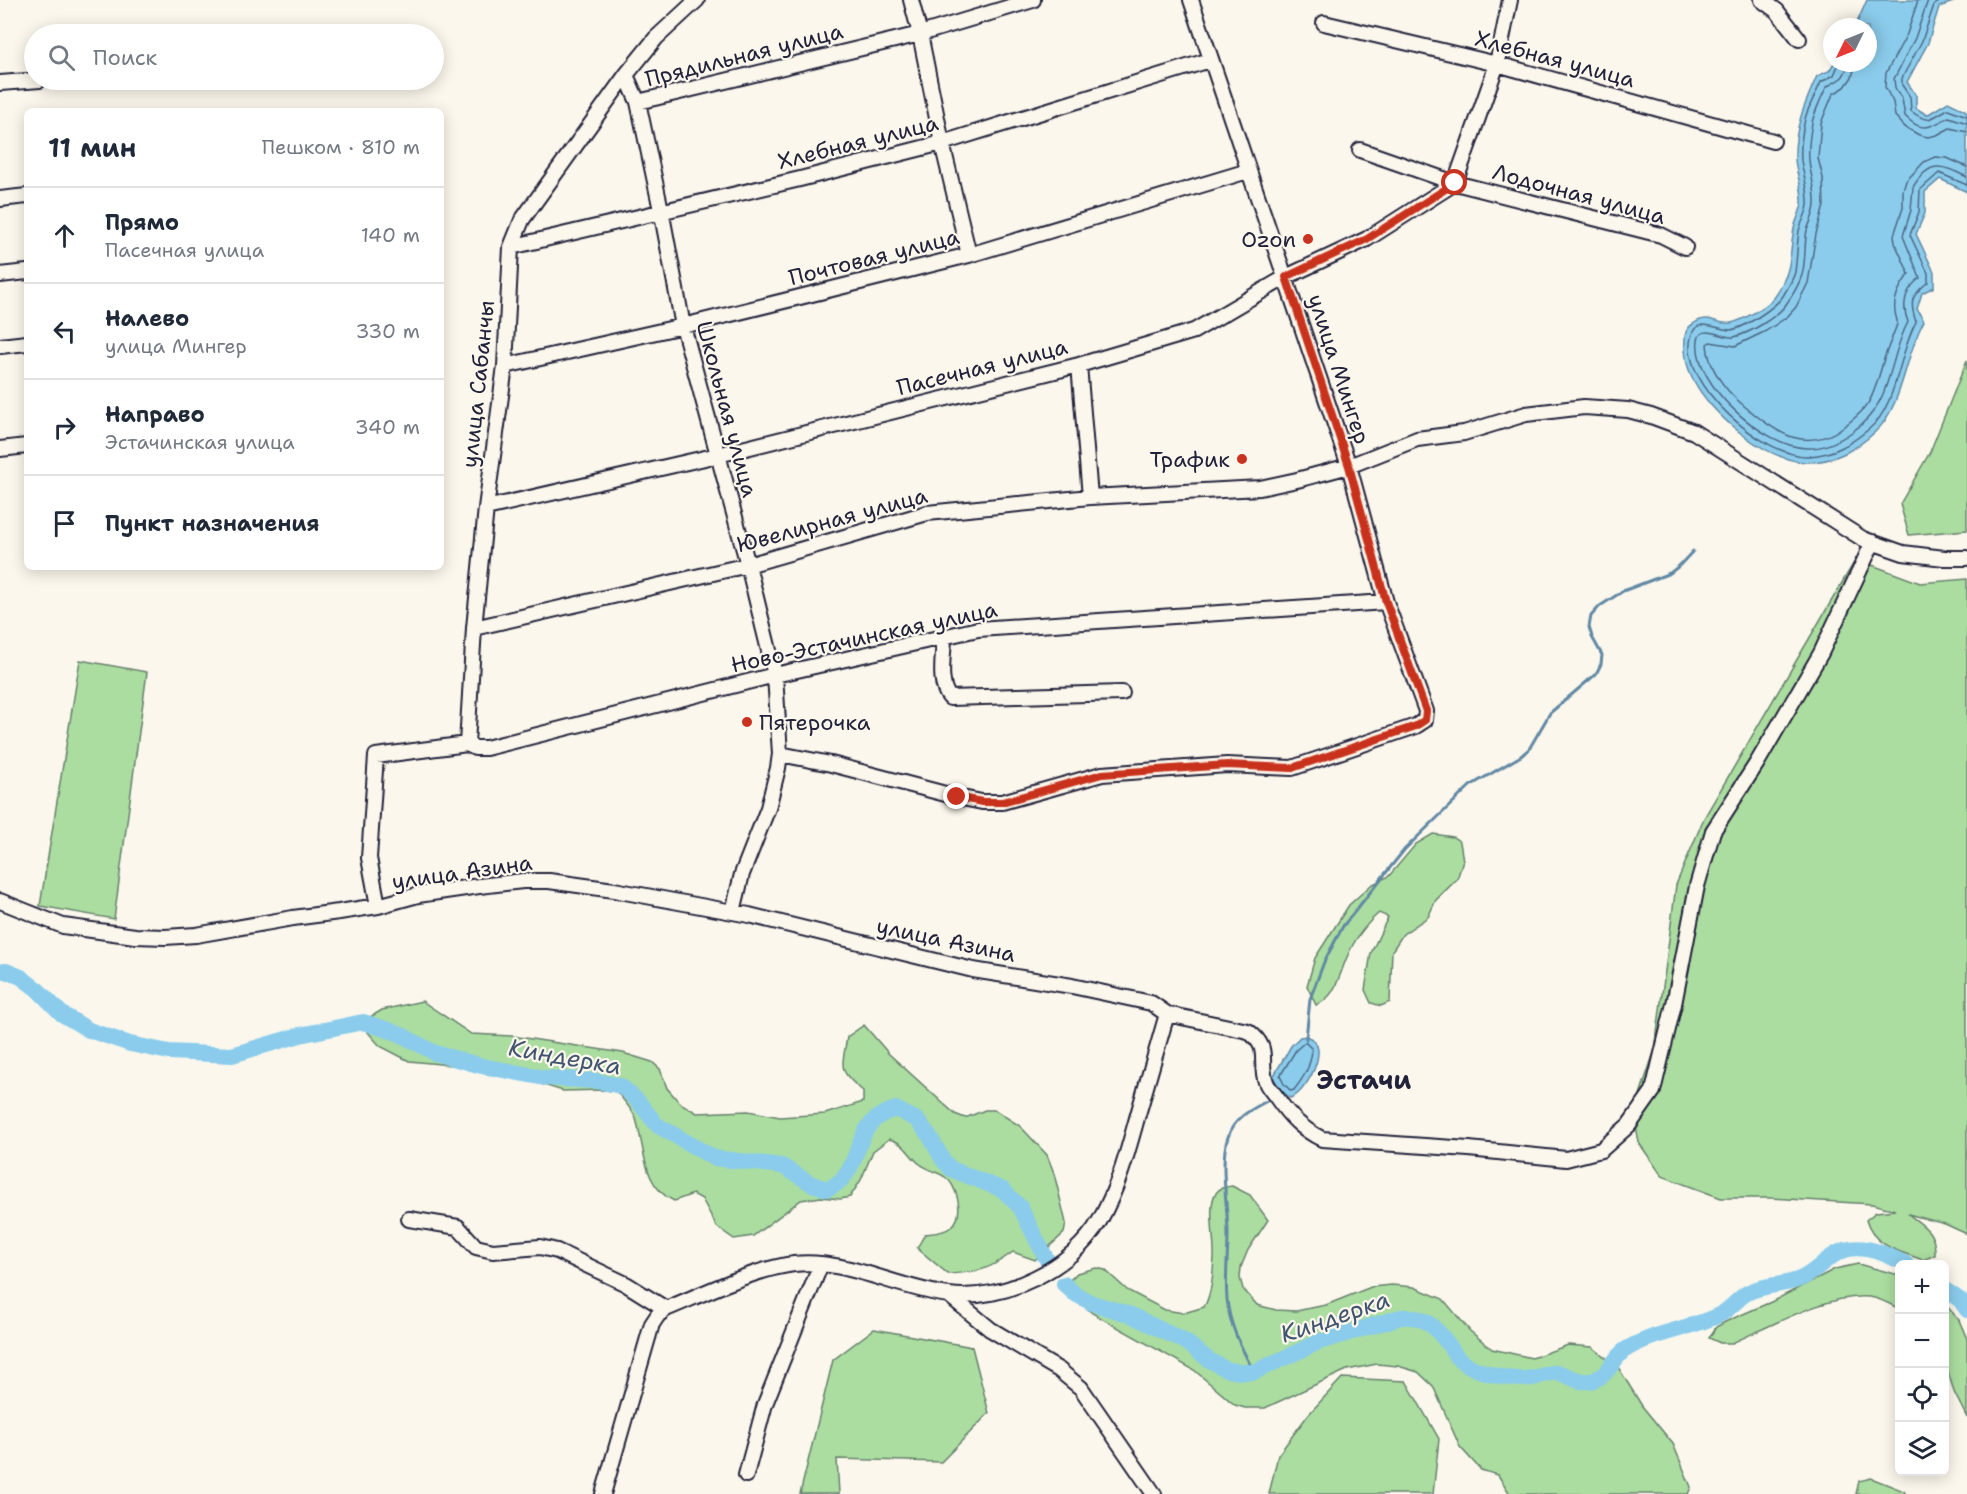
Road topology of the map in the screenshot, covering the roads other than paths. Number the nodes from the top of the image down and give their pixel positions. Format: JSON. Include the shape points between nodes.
{"nodes":[{"id":1,"x":697,"y":0,"type":"edge"},
{"id":2,"x":910,"y":0,"type":"edge"},
{"id":3,"x":1033,"y":0,"type":"edge"},
{"id":4,"x":1191,"y":0,"type":"edge"},
{"id":5,"x":1510,"y":0,"type":"edge"},
{"id":6,"x":1762,"y":0,"type":"edge"},
{"id":7,"x":1324,"y":23,"type":"dead end"},
{"id":8,"x":920,"y":34,"type":"junction"},
{"id":9,"x":1799,"y":39,"type":"dead end"},
{"id":10,"x":1210,"y":60,"type":"junction"},
{"id":11,"x":1497,"y":64,"type":"junction"},
{"id":12,"x":626,"y":75,"type":"junction"},
{"id":13,"x":24,"y":81,"type":"edge"},
{"id":14,"x":0,"y":83,"type":"edge"},
{"id":15,"x":638,"y":102,"type":"junction"},
{"id":16,"x":1773,"y":141,"type":"dead end"},
{"id":17,"x":942,"y":143,"type":"junction"},
{"id":18,"x":1360,"y":150,"type":"dead end"},
{"id":19,"x":1248,"y":171,"type":"junction"},
{"id":20,"x":1455,"y":183,"type":"junction"},
{"id":21,"x":24,"y":196,"type":"edge"},
{"id":22,"x":0,"y":199,"type":"edge"},
{"id":23,"x":662,"y":210,"type":"junction"},
{"id":24,"x":511,"y":247,"type":"junction"},
{"id":25,"x":1685,"y":247,"type":"dead end"},
{"id":26,"x":969,"y":255,"type":"junction"},
{"id":27,"x":24,"y":272,"type":"edge"},
{"id":28,"x":0,"y":275,"type":"edge"},
{"id":29,"x":1286,"y":277,"type":"junction"},
{"id":30,"x":683,"y":326,"type":"junction"},
{"id":31,"x":24,"y":343,"type":"edge"},
{"id":32,"x":0,"y":346,"type":"edge"},
{"id":33,"x":1079,"y":365,"type":"junction"},
{"id":34,"x":504,"y":366,"type":"junction"},
{"id":35,"x":24,"y":446,"type":"edge"},
{"id":36,"x":0,"y":450,"type":"edge"},
{"id":37,"x":718,"y":455,"type":"junction"},
{"id":38,"x":1349,"y":466,"type":"junction"},
{"id":39,"x":1090,"y":497,"type":"junction"},
{"id":40,"x":486,"y":508,"type":"junction"},
{"id":41,"x":1873,"y":542,"type":"junction"},
{"id":42,"x":1967,"y":558,"type":"edge"},
{"id":43,"x":748,"y":565,"type":"junction"},
{"id":44,"x":1386,"y":602,"type":"junction"},
{"id":45,"x":474,"y":628,"type":"junction"},
{"id":46,"x":944,"y":637,"type":"junction"},
{"id":47,"x":775,"y":675,"type":"junction"},
{"id":48,"x":1122,"y":693,"type":"dead end"},
{"id":49,"x":467,"y":744,"type":"junction"},
{"id":50,"x":780,"y":754,"type":"junction"},
{"id":51,"x":0,"y":901,"type":"edge"},
{"id":52,"x":378,"y":906,"type":"junction"},
{"id":53,"x":733,"y":912,"type":"junction"},
{"id":54,"x":1167,"y":1014,"type":"junction"},
{"id":55,"x":408,"y":1219,"type":"dead end"},
{"id":56,"x":821,"y":1264,"type":"junction"},
{"id":57,"x":950,"y":1296,"type":"junction"},
{"id":58,"x":666,"y":1309,"type":"junction"},
{"id":59,"x":746,"y":1475,"type":"dead end"},
{"id":60,"x":603,"y":1494,"type":"edge"},
{"id":61,"x":1154,"y":1494,"type":"edge"}],
"edges":[{"from":1,"to":12,"type":"street","name":"улица Сабанчы","via":[[656,38]]},
{"from":2,"to":8,"type":"street"},
{"from":3,"to":8,"type":"street","name":"Прядильная улица"},
{"from":4,"to":10,"type":"street","name":"улица Мингер"},
{"from":5,"to":11,"type":"street"},
{"from":6,"to":9,"type":"street","via":[[1777,11]]},
{"from":7,"to":11,"type":"street","name":"Хлебная улица"},
{"from":8,"to":15,"type":"street","name":"Прядильная улица"},
{"from":8,"to":17,"type":"street"},
{"from":10,"to":17,"type":"street","name":"Хлебная улица"},
{"from":10,"to":19,"type":"street","name":"улица Мингер"},
{"from":11,"to":16,"type":"street","name":"Хлебная улица"},
{"from":11,"to":20,"type":"street"},
{"from":12,"to":15,"type":"street","name":"Школьная улица"},
{"from":12,"to":24,"type":"street","name":"улица Сабанчы","via":[[522,220]]},
{"from":13,"to":14,"type":"street"},
{"from":15,"to":23,"type":"street","name":"Школьная улица"},
{"from":17,"to":23,"type":"street","name":"Хлебная улица"},
{"from":17,"to":26,"type":"street"},
{"from":18,"to":20,"type":"street","name":"Лодочная улица"},
{"from":19,"to":26,"type":"street","name":"Почтовая улица"},
{"from":19,"to":29,"type":"street","name":"улица Мингер"},
{"from":20,"to":25,"type":"street","name":"Лодочная улица","via":[[1661,235]]},
{"from":20,"to":29,"type":"street","name":"Пасечная улица","via":[[1367,239]]},
{"from":21,"to":22,"type":"street"},
{"from":23,"to":24,"type":"street","name":"Хлебная улица"},
{"from":23,"to":30,"type":"street","name":"Школьная улица"},
{"from":24,"to":34,"type":"street","name":"улица Сабанчы"},
{"from":26,"to":30,"type":"street","name":"Почтовая улица"},
{"from":27,"to":28,"type":"street"},
{"from":29,"to":33,"type":"street","name":"Пасечная улица","via":[[1194,331]]},
{"from":29,"to":38,"type":"street","name":"улица Мингер"},
{"from":30,"to":34,"type":"street","name":"Почтовая улица"},
{"from":30,"to":37,"type":"street","name":"Школьная улица"},
{"from":31,"to":32,"type":"street"},
{"from":33,"to":37,"type":"street","name":"Пасечная улица"},
{"from":33,"to":39,"type":"street"},
{"from":34,"to":40,"type":"street","name":"улица Сабанчы"},
{"from":35,"to":36,"type":"street"},
{"from":37,"to":40,"type":"street","name":"Пасечная улица"},
{"from":37,"to":43,"type":"street","name":"Школьная улица"},
{"from":38,"to":39,"type":"street","name":"Ювелирная улица","via":[[1260,488]]},
{"from":38,"to":41,"type":"street","name":"Ювелирная улица","via":[[1417,439],[1464,434],[1526,414],[1584,407],[1628,410],[1694,432]]},
{"from":38,"to":44,"type":"street","name":"улица Мингер"},
{"from":39,"to":43,"type":"street","name":"Ювелирная улица","via":[[927,513]]},
{"from":40,"to":45,"type":"street","name":"улица Сабанчы"},
{"from":41,"to":42,"type":"street","name":"Ювелирная улица","via":[[1903,553]]},
{"from":41,"to":54,"type":"street","name":"улица Азина","via":[[1821,653],[1713,831],[1697,886],[1653,1091],[1629,1125],[1601,1150],[1549,1159],[1322,1139],[1304,1130],[1288,1115],[1266,1082],[1258,1039],[1248,1031]]},
{"from":43,"to":45,"type":"street","name":"Ювелирная улица"},
{"from":43,"to":47,"type":"street","name":"Школьная улица"},
{"from":44,"to":46,"type":"street","name":"Ново-Эстачинская улица","via":[[978,629]]},
{"from":44,"to":50,"type":"street","name":"улица Мингер","via":[[1426,711],[1425,720],[1292,768],[1227,765],[1102,774],[1002,802],[974,800]]},
{"from":45,"to":49,"type":"street","name":"улица Сабанчы"},
{"from":46,"to":47,"type":"street","name":"Ново-Эстачинская улица"},
{"from":46,"to":48,"type":"street","via":[[943,683],[950,698]]},
{"from":47,"to":49,"type":"street","name":"Ново-Эстачинская улица","via":[[486,748]]},
{"from":47,"to":50,"type":"street","name":"Школьная улица"},
{"from":49,"to":52,"type":"street","via":[[376,756],[369,858]]},
{"from":50,"to":53,"type":"street","name":"Школьная улица","via":[[768,808],[742,874]]},
{"from":51,"to":52,"type":"street","name":"улица Азина","via":[[63,926],[165,937]]},
{"from":52,"to":53,"type":"street","name":"улица Азина","via":[[418,895],[549,881]]},
{"from":53,"to":54,"type":"street","name":"улица Азина","via":[[961,967],[1151,1003]]},
{"from":54,"to":57,"type":"street","via":[[1118,1184],[1099,1222],[1065,1259],[1031,1281],[1006,1290]]},
{"from":55,"to":58,"type":"street","via":[[458,1227],[476,1247],[493,1251],[540,1247],[557,1251],[626,1284]]},
{"from":56,"to":57,"type":"street"},
{"from":56,"to":58,"type":"street","via":[[761,1271]]},
{"from":56,"to":59,"type":"street","via":[[765,1404]]},
{"from":57,"to":61,"type":"street","via":[[990,1329],[1059,1370],[1081,1388]]},
{"from":58,"to":60,"type":"street","via":[[652,1324]]}]}
